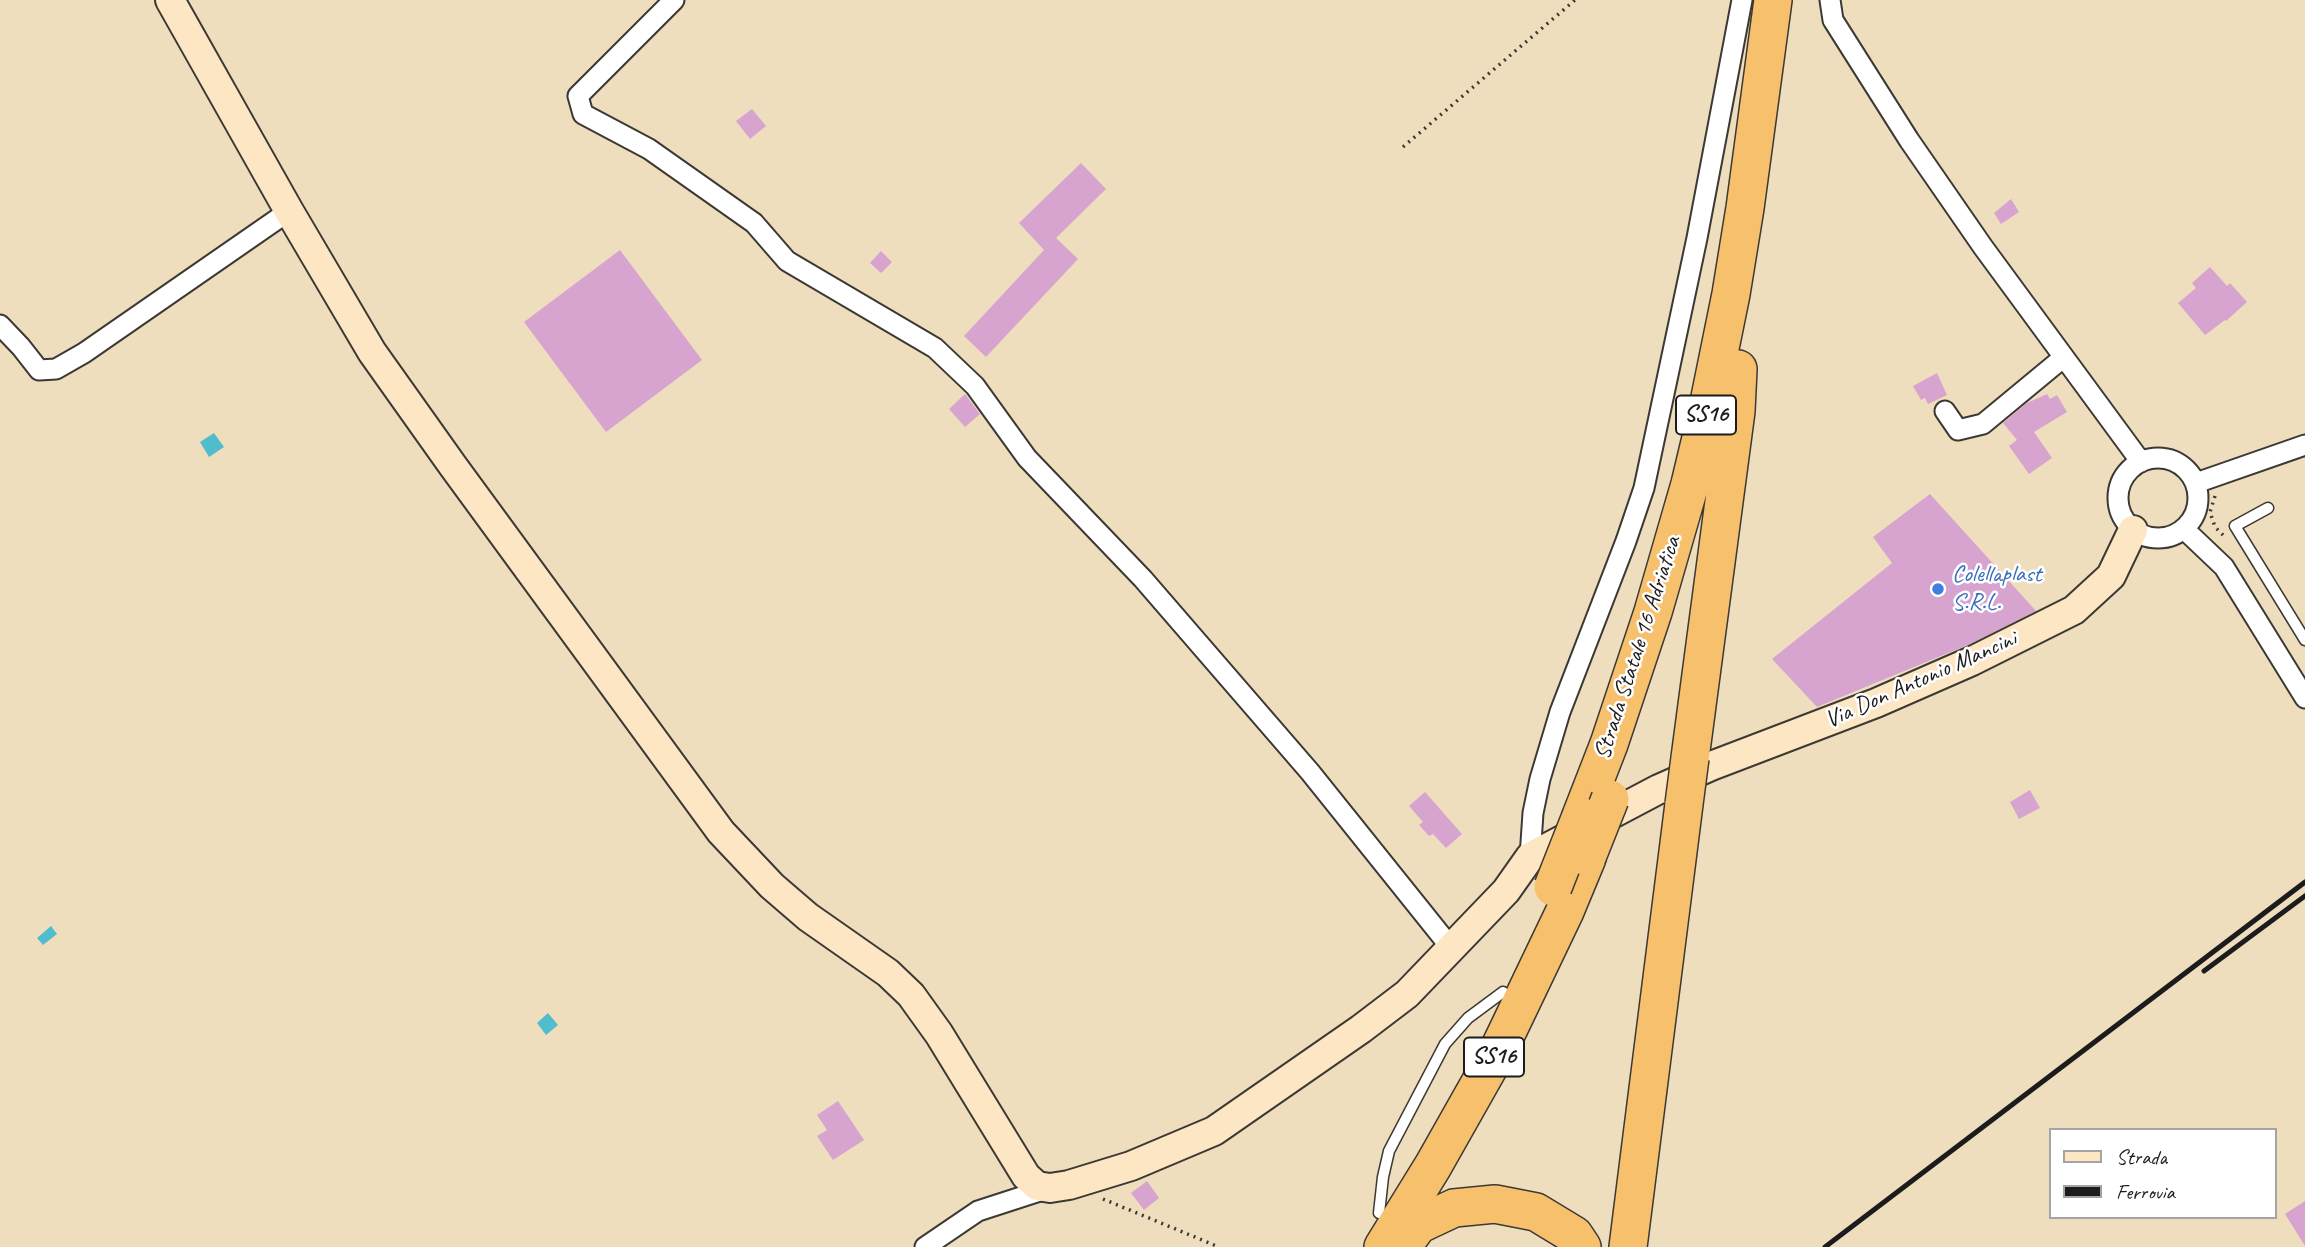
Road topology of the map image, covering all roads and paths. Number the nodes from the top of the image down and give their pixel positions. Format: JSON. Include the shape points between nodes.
{"nodes":[{"id":1,"x":170,"y":0,"type":"edge"},
{"id":2,"x":674,"y":0,"type":"edge"},
{"id":3,"x":1575,"y":0,"type":"edge"},
{"id":4,"x":1742,"y":0,"type":"edge"},
{"id":5,"x":1773,"y":0,"type":"edge"},
{"id":6,"x":1794,"y":0,"type":"edge"},
{"id":7,"x":1830,"y":0,"type":"edge"},
{"id":8,"x":1403,"y":147,"type":"dead end"},
{"id":9,"x":289,"y":212,"type":"junction"},
{"id":10,"x":0,"y":325,"type":"edge"},
{"id":11,"x":2064,"y":357,"type":"junction"},
{"id":12,"x":1738,"y":369,"type":"junction"},
{"id":13,"x":1945,"y":411,"type":"dead end"},
{"id":14,"x":2303,"y":449,"type":"edge"},
{"id":15,"x":2141,"y":462,"type":"junction"},
{"id":16,"x":2196,"y":483,"type":"junction"},
{"id":17,"x":2268,"y":508,"type":"dead end"},
{"id":18,"x":2184,"y":529,"type":"junction"},
{"id":19,"x":2133,"y":530,"type":"junction"},
{"id":20,"x":2305,"y":640,"type":"edge"},
{"id":21,"x":2305,"y":698,"type":"edge"},
{"id":22,"x":1701,"y":762,"type":"junction"},
{"id":23,"x":1595,"y":807,"type":"junction"},
{"id":24,"x":1530,"y":857,"type":"junction"},
{"id":25,"x":1452,"y":949,"type":"junction"},
{"id":26,"x":1060,"y":1186,"type":"junction"},
{"id":27,"x":1381,"y":1230,"type":"edge"},
{"id":28,"x":925,"y":1247,"type":"edge"},
{"id":29,"x":1219,"y":1247,"type":"edge"},
{"id":30,"x":1359,"y":1247,"type":"edge"},
{"id":31,"x":1402,"y":1247,"type":"edge"},
{"id":32,"x":1582,"y":1247,"type":"edge"},
{"id":33,"x":1628,"y":1247,"type":"edge"}],
"edges":[{"from":1,"to":9,"type":"street"},
{"from":2,"to":25,"type":"street","via":[[578,96],[583,114],[649,149],[754,223],[787,261],[935,348],[975,386],[1027,458],[1143,579],[1310,772]]},
{"from":3,"to":8,"type":"path"},
{"from":4,"to":24,"type":"street","via":[[1644,488],[1560,712],[1535,802]]},
{"from":5,"to":23,"type":"highway","name":"Strada Statale 16 Adriatica","number":"SS16","via":[[1735,270],[1693,470],[1609,744]]},
{"from":6,"to":12,"type":"highway","name":"Strada Statale 16 Adriatica","number":"SS16","via":[[1756,276]]},
{"from":7,"to":11,"type":"street","via":[[1833,20],[1909,140]]},
{"from":9,"to":10,"type":"street","via":[[56,369],[39,370]]},
{"from":9,"to":26,"type":"street","via":[[372,352],[721,832],[781,894],[911,995],[1026,1176],[1037,1185]]},
{"from":11,"to":13,"type":"street","via":[[1983,424],[1958,430]]},
{"from":11,"to":15,"type":"street"},
{"from":12,"to":22,"type":"highway"},
{"from":12,"to":23,"type":"highway","name":"Strada Statale 16 Adriatica","number":"SS16","via":[[1715,475],[1649,695]]},
{"from":14,"to":16,"type":"street"},
{"from":15,"to":16,"type":"street","via":[[2167,458],[2189,471]]},
{"from":15,"to":19,"type":"street","via":[[2122,481],[2118,494],[2119,508]]},
{"from":16,"to":18,"type":"street","via":[[2198,508]]},
{"from":17,"to":20,"type":"lane","via":[[2235,526]]},
{"from":18,"to":19,"type":"street","via":[[2159,539]]},
{"from":18,"to":21,"type":"street","via":[[2224,567]]},
{"from":19,"to":22,"type":"street","name":"Via Don Antonio Mancini","via":[[2111,576],[2074,610],[1888,698]]},
{"from":22,"to":24,"type":"street","name":"Via Don Antonio Mancini"},
{"from":22,"to":33,"type":"highway","bridge":true,"via":[[1684,804]]},
{"from":23,"to":27,"type":"highway","name":"Strada Statale 16 Adriatica","number":"SS16","bridge":true},
{"from":23,"to":27,"type":"highway","name":"Strada Statale 16 Adriatica","number":"SS16","bridge":true,"via":[[1587,858],[1498,1051],[1433,1166]]},
{"from":24,"to":25,"type":"street","via":[[1506,891]]},
{"from":25,"to":26,"type":"street","via":[[1408,994],[1214,1131],[1130,1166]]},
{"from":26,"to":28,"type":"street","via":[[978,1211]]},
{"from":26,"to":29,"type":"path"},
{"from":27,"to":30,"type":"highway","name":"Strada Statale 16 Adriatica","number":"SS16"},
{"from":31,"to":32,"type":"highway","via":[[1418,1225],[1442,1213],[1495,1204],[1536,1212],[1574,1235]]}]}
